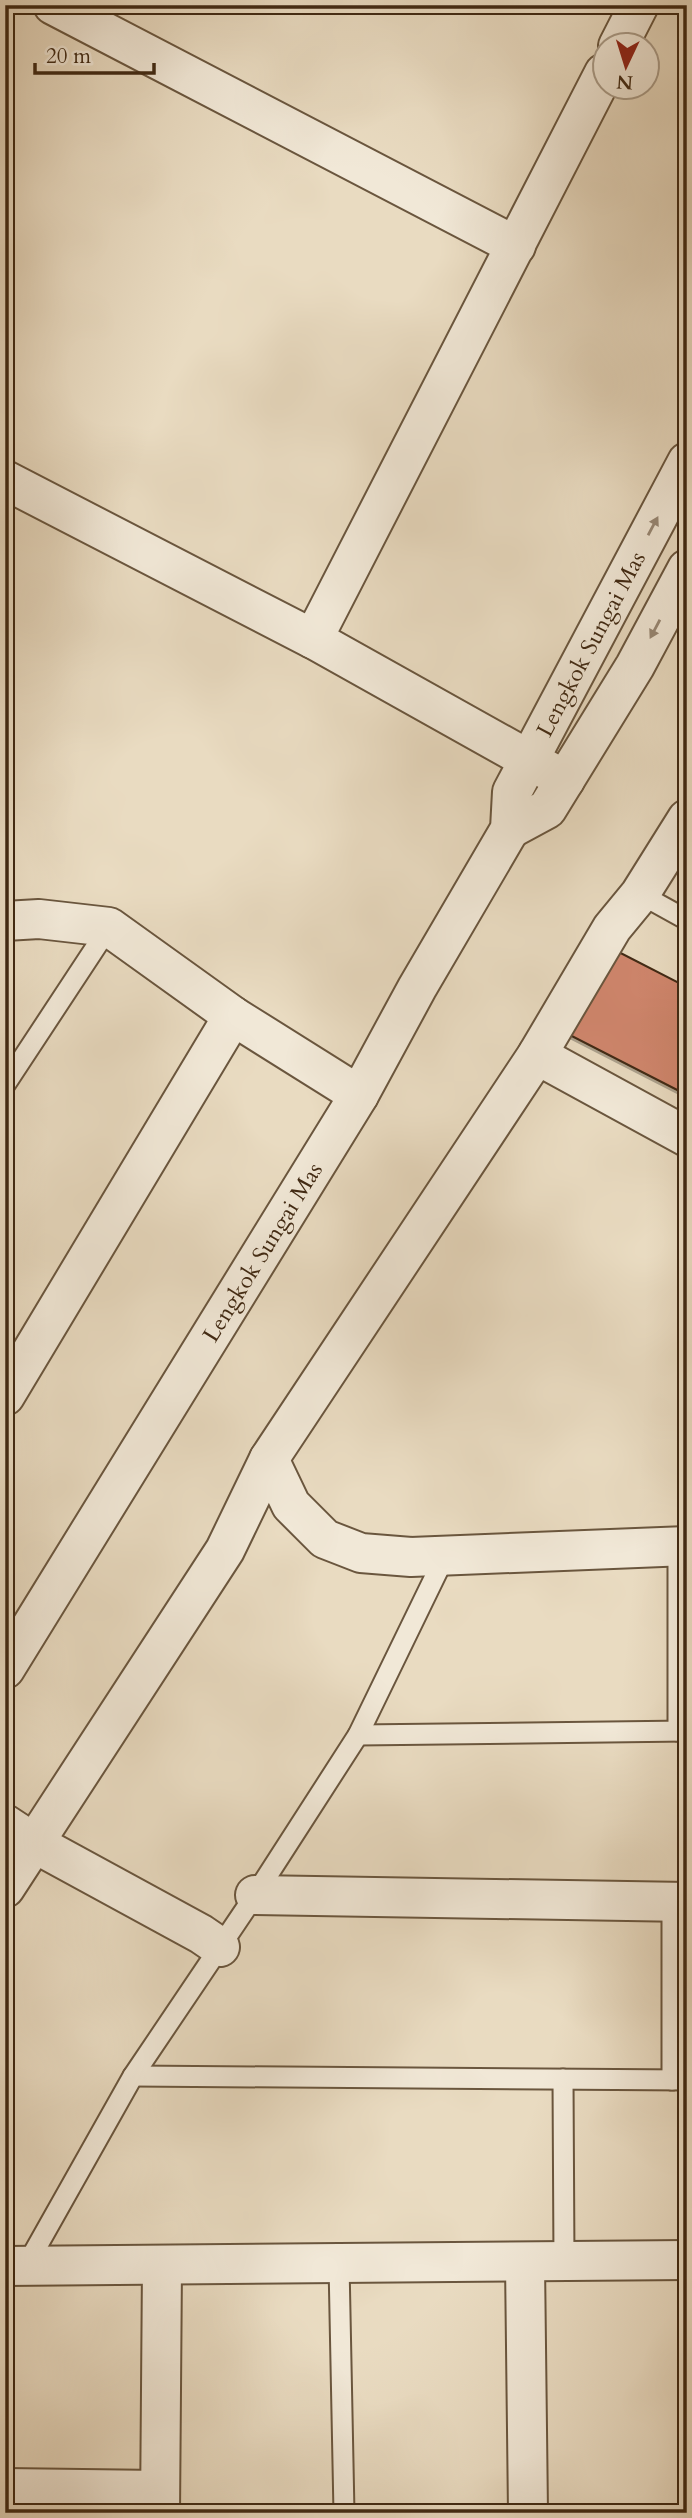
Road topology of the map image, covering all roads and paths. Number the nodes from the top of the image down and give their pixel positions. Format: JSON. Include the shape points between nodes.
{"nodes":[{"id":1,"x":52,"y":5,"type":"edge"},
{"id":2,"x":639,"y":5,"type":"edge"},
{"id":3,"x":625,"y":32,"type":"edge"},
{"id":4,"x":590,"y":101,"type":"edge"},
{"id":5,"x":516,"y":246,"type":"junction"},
{"id":6,"x":687,"y":462,"type":"edge"},
{"id":7,"x":5,"y":481,"type":"edge"},
{"id":8,"x":687,"y":569,"type":"edge"},
{"id":9,"x":313,"y":639,"type":"junction"},
{"id":10,"x":528,"y":761,"type":"junction"},
{"id":11,"x":565,"y":780,"type":"junction"},
{"id":12,"x":687,"y":819,"type":"edge"},
{"id":13,"x":510,"y":829,"type":"junction"},
{"id":14,"x":640,"y":894,"type":"junction"},
{"id":15,"x":687,"y":920,"type":"edge"},
{"id":16,"x":5,"y":921,"type":"edge"},
{"id":17,"x":108,"y":927,"type":"junction"},
{"id":18,"x":233,"y":1016,"type":"junction"},
{"id":19,"x":537,"y":1055,"type":"junction"},
{"id":20,"x":5,"y":1085,"type":"edge"},
{"id":21,"x":359,"y":1095,"type":"junction"},
{"id":22,"x":687,"y":1137,"type":"edge"},
{"id":23,"x":5,"y":1396,"type":"edge"},
{"id":24,"x":269,"y":1459,"type":"junction"},
{"id":25,"x":682,"y":1546,"type":"edge"},
{"id":26,"x":445,"y":1556,"type":"junction"},
{"id":27,"x":5,"y":1669,"type":"edge"},
{"id":28,"x":682,"y":1731,"type":"edge"},
{"id":29,"x":358,"y":1735,"type":"junction"},
{"id":30,"x":20,"y":1833,"type":"edge"},
{"id":31,"x":5,"y":1888,"type":"edge"},
{"id":32,"x":256,"y":1895,"type":"junction"},
{"id":33,"x":680,"y":1902,"type":"edge"},
{"id":34,"x":220,"y":1947,"type":"junction"},
{"id":35,"x":133,"y":2076,"type":"junction"},
{"id":36,"x":563,"y":2079,"type":"junction"},
{"id":37,"x":679,"y":2080,"type":"edge"},
{"id":38,"x":687,"y":2260,"type":"edge"},
{"id":39,"x":564,"y":2262,"type":"junction"},
{"id":40,"x":525,"y":2263,"type":"junction"},
{"id":41,"x":339,"y":2264,"type":"junction"},
{"id":42,"x":16,"y":2266,"type":"edge"},
{"id":43,"x":162,"y":2266,"type":"junction"},
{"id":44,"x":5,"y":2488,"type":"edge"},
{"id":45,"x":160,"y":2501,"type":"edge"},
{"id":46,"x":344,"y":2513,"type":"edge"},
{"id":47,"x":528,"y":2513,"type":"edge"}],
"edges":[{"from":1,"to":5,"type":"street"},
{"from":2,"to":3,"type":"street"},
{"from":4,"to":5,"type":"street"},
{"from":5,"to":9,"type":"street"},
{"from":10,"to":6,"type":"street","name":"Lengkok Sungai Mas","one_way":true},
{"from":7,"to":9,"type":"street"},
{"from":8,"to":11,"type":"street","name":"Lengkok Sungai Mas","one_way":true,"via":[[635,666]]},
{"from":9,"to":10,"type":"street"},
{"from":10,"to":11,"type":"street"},
{"from":10,"to":13,"type":"street","name":"Lengkok Sungai Mas","via":[[512,792]]},
{"from":11,"to":13,"type":"street","name":"Lengkok Sungai Mas","via":[[547,808]]},
{"from":12,"to":14,"type":"street"},
{"from":13,"to":21,"type":"street","name":"Lengkok Sungai Mas"},
{"from":14,"to":15,"type":"lane"},
{"from":14,"to":19,"type":"street","via":[[612,928]]},
{"from":16,"to":17,"type":"street","via":[[39,919]]},
{"from":17,"to":18,"type":"street"},
{"from":17,"to":20,"type":"lane"},
{"from":18,"to":21,"type":"street"},
{"from":18,"to":23,"type":"street"},
{"from":19,"to":22,"type":"street"},
{"from":19,"to":24,"type":"street"},
{"from":21,"to":27,"type":"street","name":"Lengkok Sungai Mas"},
{"from":24,"to":26,"type":"street","via":[[291,1506],[325,1539],[361,1553]]},
{"from":24,"to":30,"type":"street","via":[[225,1550]]},
{"from":25,"to":26,"type":"street"},
{"from":25,"to":28,"type":"lane"},
{"from":26,"to":29,"type":"lane"},
{"from":28,"to":29,"type":"lane"},
{"from":29,"to":32,"type":"lane"},
{"from":30,"to":31,"type":"street"},
{"from":30,"to":34,"type":"street"},
{"from":32,"to":33,"type":"street"},
{"from":32,"to":34,"type":"lane"},
{"from":33,"to":37,"type":"lane"},
{"from":34,"to":35,"type":"lane"},
{"from":35,"to":36,"type":"lane"},
{"from":35,"to":42,"type":"lane"},
{"from":36,"to":37,"type":"lane"},
{"from":36,"to":39,"type":"lane"},
{"from":38,"to":39,"type":"street"},
{"from":39,"to":40,"type":"street"},
{"from":40,"to":41,"type":"street"},
{"from":40,"to":47,"type":"street"},
{"from":41,"to":43,"type":"street"},
{"from":41,"to":46,"type":"lane"},
{"from":42,"to":43,"type":"street"},
{"from":43,"to":45,"type":"street"},
{"from":44,"to":45,"type":"street"}]}
